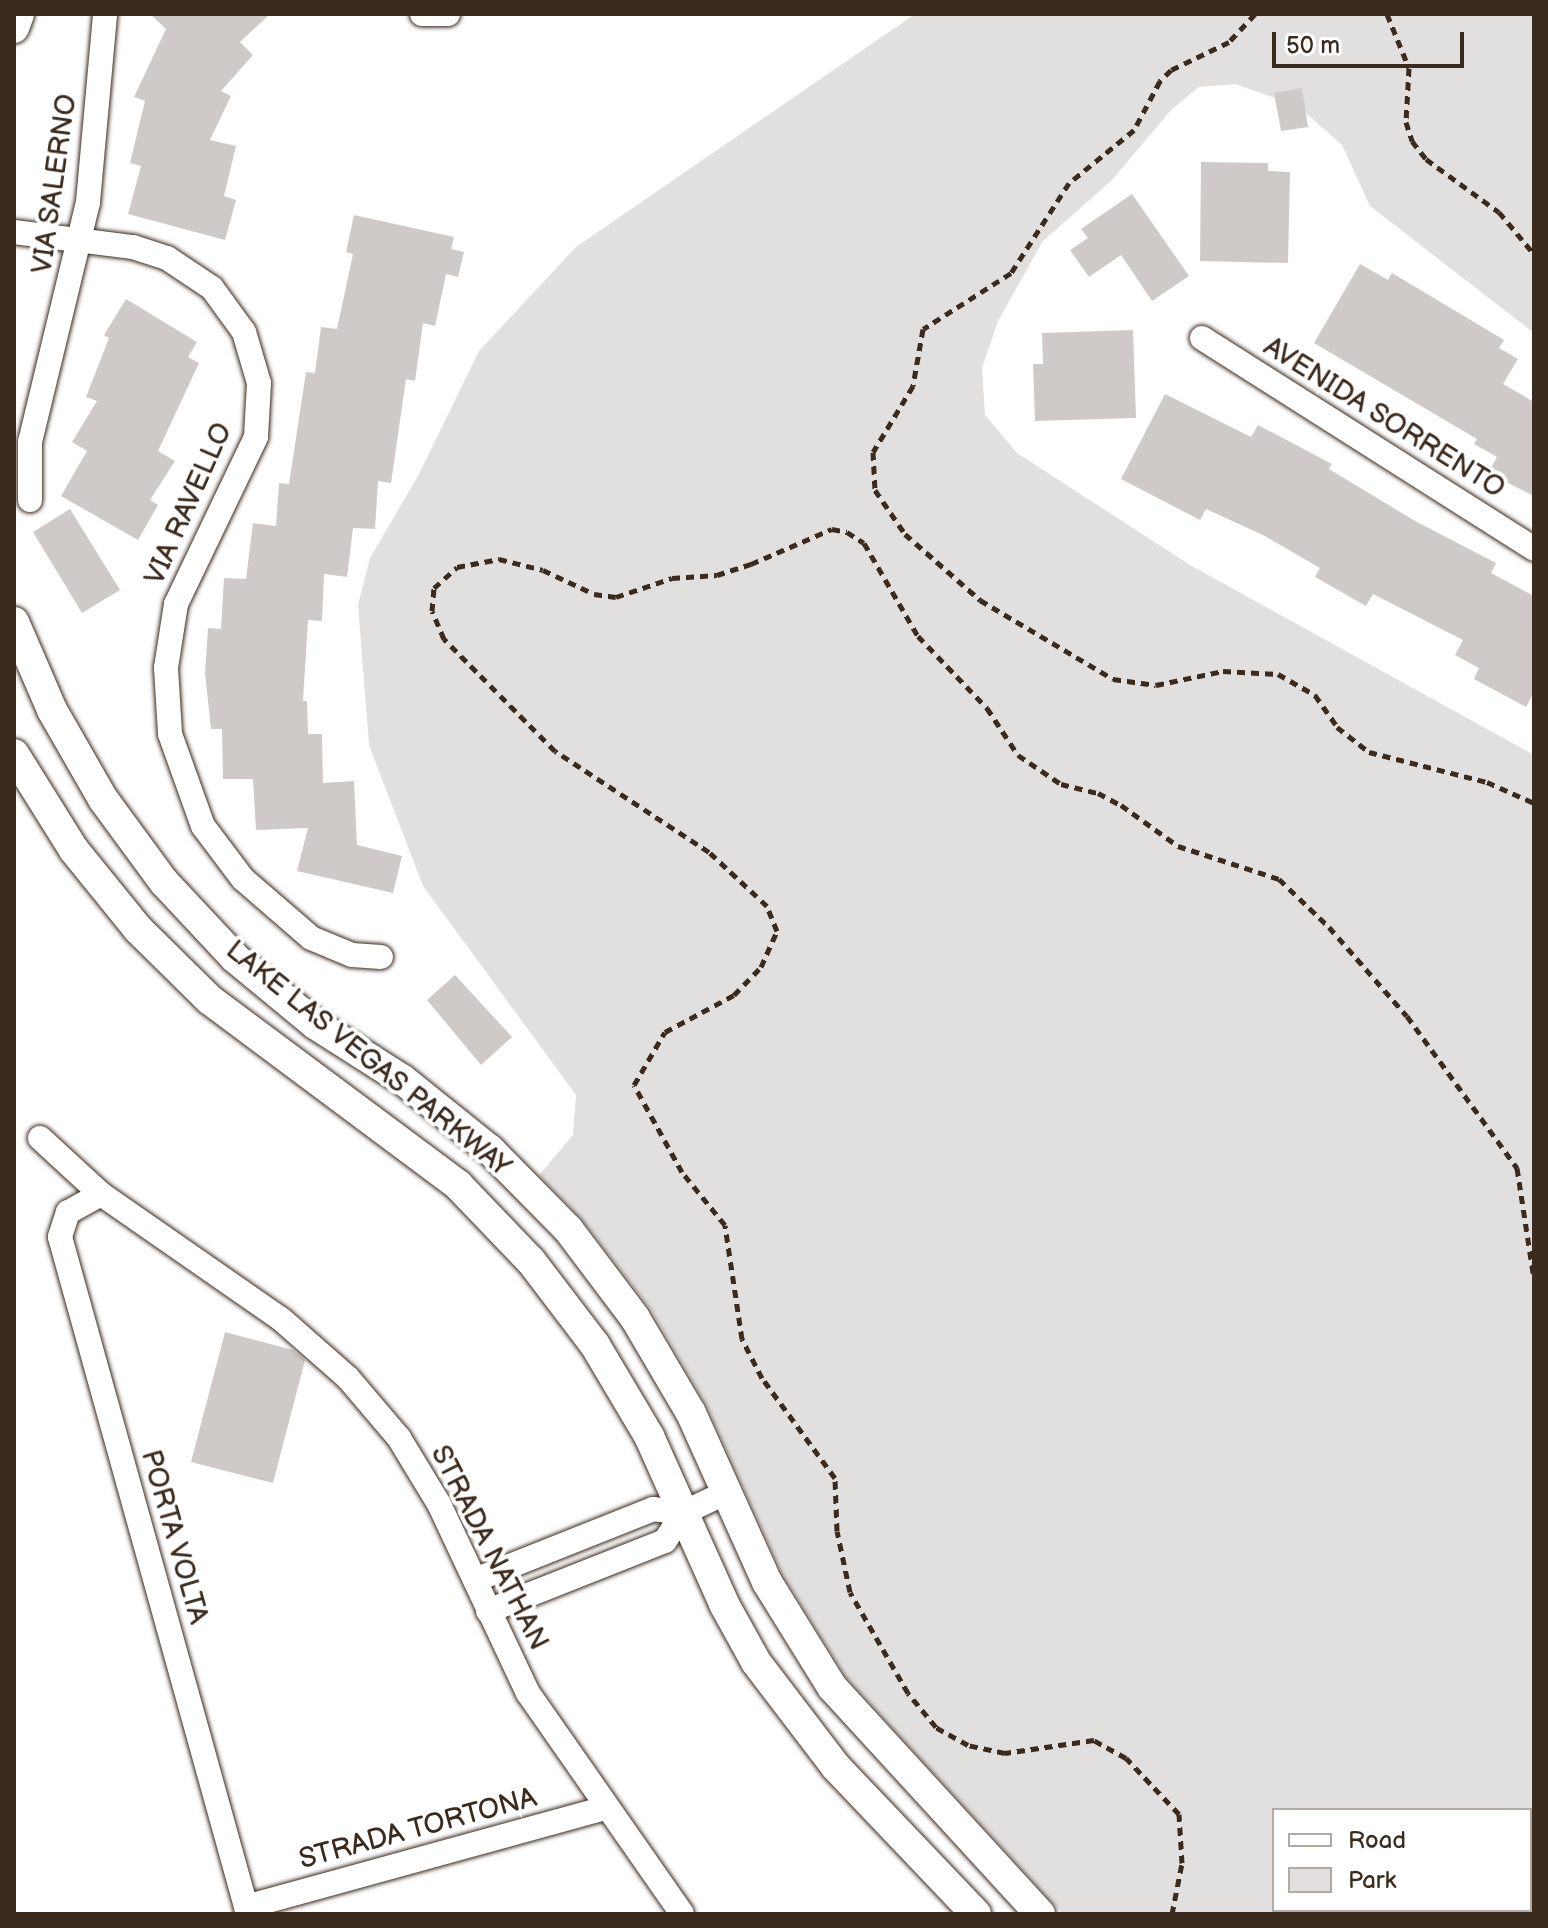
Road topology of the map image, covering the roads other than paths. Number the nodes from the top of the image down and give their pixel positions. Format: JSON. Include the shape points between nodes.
{"nodes":[{"id":1,"x":19,"y":14,"type":"edge"},
{"id":2,"x":105,"y":14,"type":"edge"},
{"id":3,"x":14,"y":28,"type":"edge"},
{"id":4,"x":14,"y":232,"type":"edge"},
{"id":5,"x":80,"y":239,"type":"junction"},
{"id":6,"x":1202,"y":338,"type":"dead end"},
{"id":7,"x":30,"y":500,"type":"dead end"},
{"id":8,"x":1534,"y":549,"type":"edge"},
{"id":9,"x":14,"y":622,"type":"edge"},
{"id":10,"x":14,"y":754,"type":"edge"},
{"id":11,"x":381,"y":957,"type":"dead end"},
{"id":12,"x":40,"y":1138,"type":"dead end"},
{"id":13,"x":101,"y":1194,"type":"junction"},
{"id":14,"x":727,"y":1492,"type":"junction"},
{"id":15,"x":683,"y":1513,"type":"junction"},
{"id":16,"x":475,"y":1580,"type":"junction"},
{"id":17,"x":488,"y":1611,"type":"junction"},
{"id":18,"x":606,"y":1808,"type":"junction"},
{"id":19,"x":247,"y":1911,"type":"edge"},
{"id":20,"x":682,"y":1914,"type":"edge"},
{"id":21,"x":976,"y":1914,"type":"edge"},
{"id":22,"x":1040,"y":1914,"type":"edge"}],
"edges":[{"from":1,"to":3,"type":"street"},
{"from":2,"to":5,"type":"street","name":"VIA SALERNO"},
{"from":4,"to":5,"type":"street","name":"VIA RAVELLO"},
{"from":5,"to":7,"type":"street","name":"VIA SALERNO","via":[[30,442]]},
{"from":5,"to":11,"type":"street","name":"VIA RAVELLO","via":[[150,252],[198,276],[235,316],[256,366],[259,420],[251,455],[187,573],[169,636],[166,701],[189,797],[222,854],[298,930],[337,951]]},
{"from":6,"to":8,"type":"street","name":"AVENIDA SORRENTO"},
{"from":9,"to":14,"type":"street","name":"LAKE LAS VEGAS PARKWAY","via":[[52,710],[88,774],[164,882],[235,958],[315,1024],[403,1080],[490,1150],[568,1229],[635,1318],[691,1413]]},
{"from":10,"to":15,"type":"street","name":"LAKE LAS VEGAS PARKWAY","via":[[74,850],[138,929],[210,1000],[458,1185],[531,1261],[595,1345],[649,1436]]},
{"from":12,"to":13,"type":"street","name":"STRADA NATHAN"},
{"from":13,"to":16,"type":"street","name":"STRADA NATHAN","via":[[281,1319],[348,1378],[399,1438],[439,1504]]},
{"from":13,"to":19,"type":"street","name":"PORTA VOLTA","via":[[68,1212],[60,1237]]},
{"from":14,"to":15,"type":"street"},
{"from":14,"to":22,"type":"street","name":"LAKE LAS VEGAS PARKWAY","via":[[767,1582],[832,1687]]},
{"from":15,"to":16,"type":"street","via":[[653,1509]]},
{"from":15,"to":17,"type":"street","via":[[665,1541]]},
{"from":15,"to":21,"type":"street","name":"LAKE LAS VEGAS PARKWAY","via":[[724,1604],[794,1716]]},
{"from":16,"to":17,"type":"street","name":"STRADA NATHAN"},
{"from":17,"to":18,"type":"street","name":"STRADA NATHAN","via":[[528,1693]]},
{"from":18,"to":19,"type":"street","name":"STRADA TORTONA"},
{"from":18,"to":20,"type":"street","name":"STRADA NATHAN"}]}
